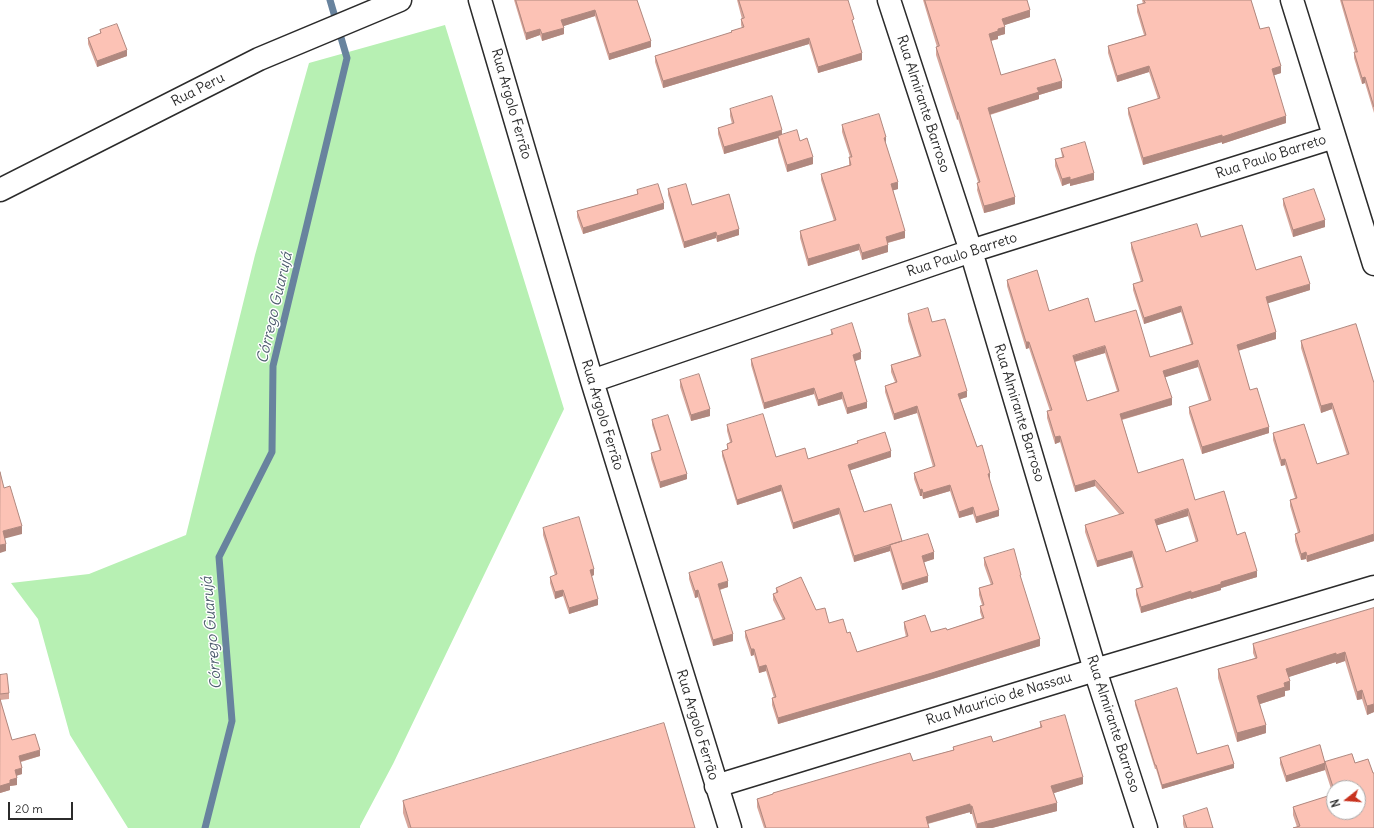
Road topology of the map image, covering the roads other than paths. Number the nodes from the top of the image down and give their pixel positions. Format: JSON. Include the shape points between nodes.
{"nodes":[{"id":1,"x":400,"y":0,"type":"edge"},
{"id":2,"x":480,"y":0,"type":"edge"},
{"id":3,"x":889,"y":0,"type":"edge"},
{"id":4,"x":1292,"y":0,"type":"edge"},
{"id":5,"x":1334,"y":137,"type":"junction"},
{"id":6,"x":0,"y":190,"type":"edge"},
{"id":7,"x":1366,"y":210,"type":"edge"},
{"id":8,"x":971,"y":251,"type":"junction"},
{"id":9,"x":1374,"y":264,"type":"edge"},
{"id":10,"x":592,"y":381,"type":"junction"},
{"id":11,"x":1374,"y":587,"type":"edge"},
{"id":12,"x":1095,"y":670,"type":"junction"},
{"id":13,"x":716,"y":786,"type":"junction"},
{"id":14,"x":730,"y":828,"type":"edge"},
{"id":15,"x":1146,"y":828,"type":"edge"}],
"edges":[{"from":1,"to":6,"type":"street","name":"Rua Peru","via":[[260,59]]},
{"from":2,"to":10,"type":"street","name":"Rua Argolo Ferrão"},
{"from":3,"to":8,"type":"street","name":"Rua Almirante Barroso"},
{"from":4,"to":5,"type":"street"},
{"from":5,"to":7,"type":"street"},
{"from":5,"to":8,"type":"street","name":"Rua Paulo Barreto"},
{"from":7,"to":9,"type":"street"},
{"from":8,"to":10,"type":"street","name":"Rua Paulo Barreto"},
{"from":8,"to":12,"type":"street","name":"Rua Almirante Barroso"},
{"from":10,"to":13,"type":"street","name":"Rua Argolo Ferrão"},
{"from":11,"to":12,"type":"street","name":"Rua Maurício de Nassau"},
{"from":12,"to":13,"type":"street","name":"Rua Maurício de Nassau"},
{"from":12,"to":15,"type":"street","name":"Rua Almirante Barroso"},
{"from":13,"to":14,"type":"street","name":"Rua Argolo Ferrão"}]}
